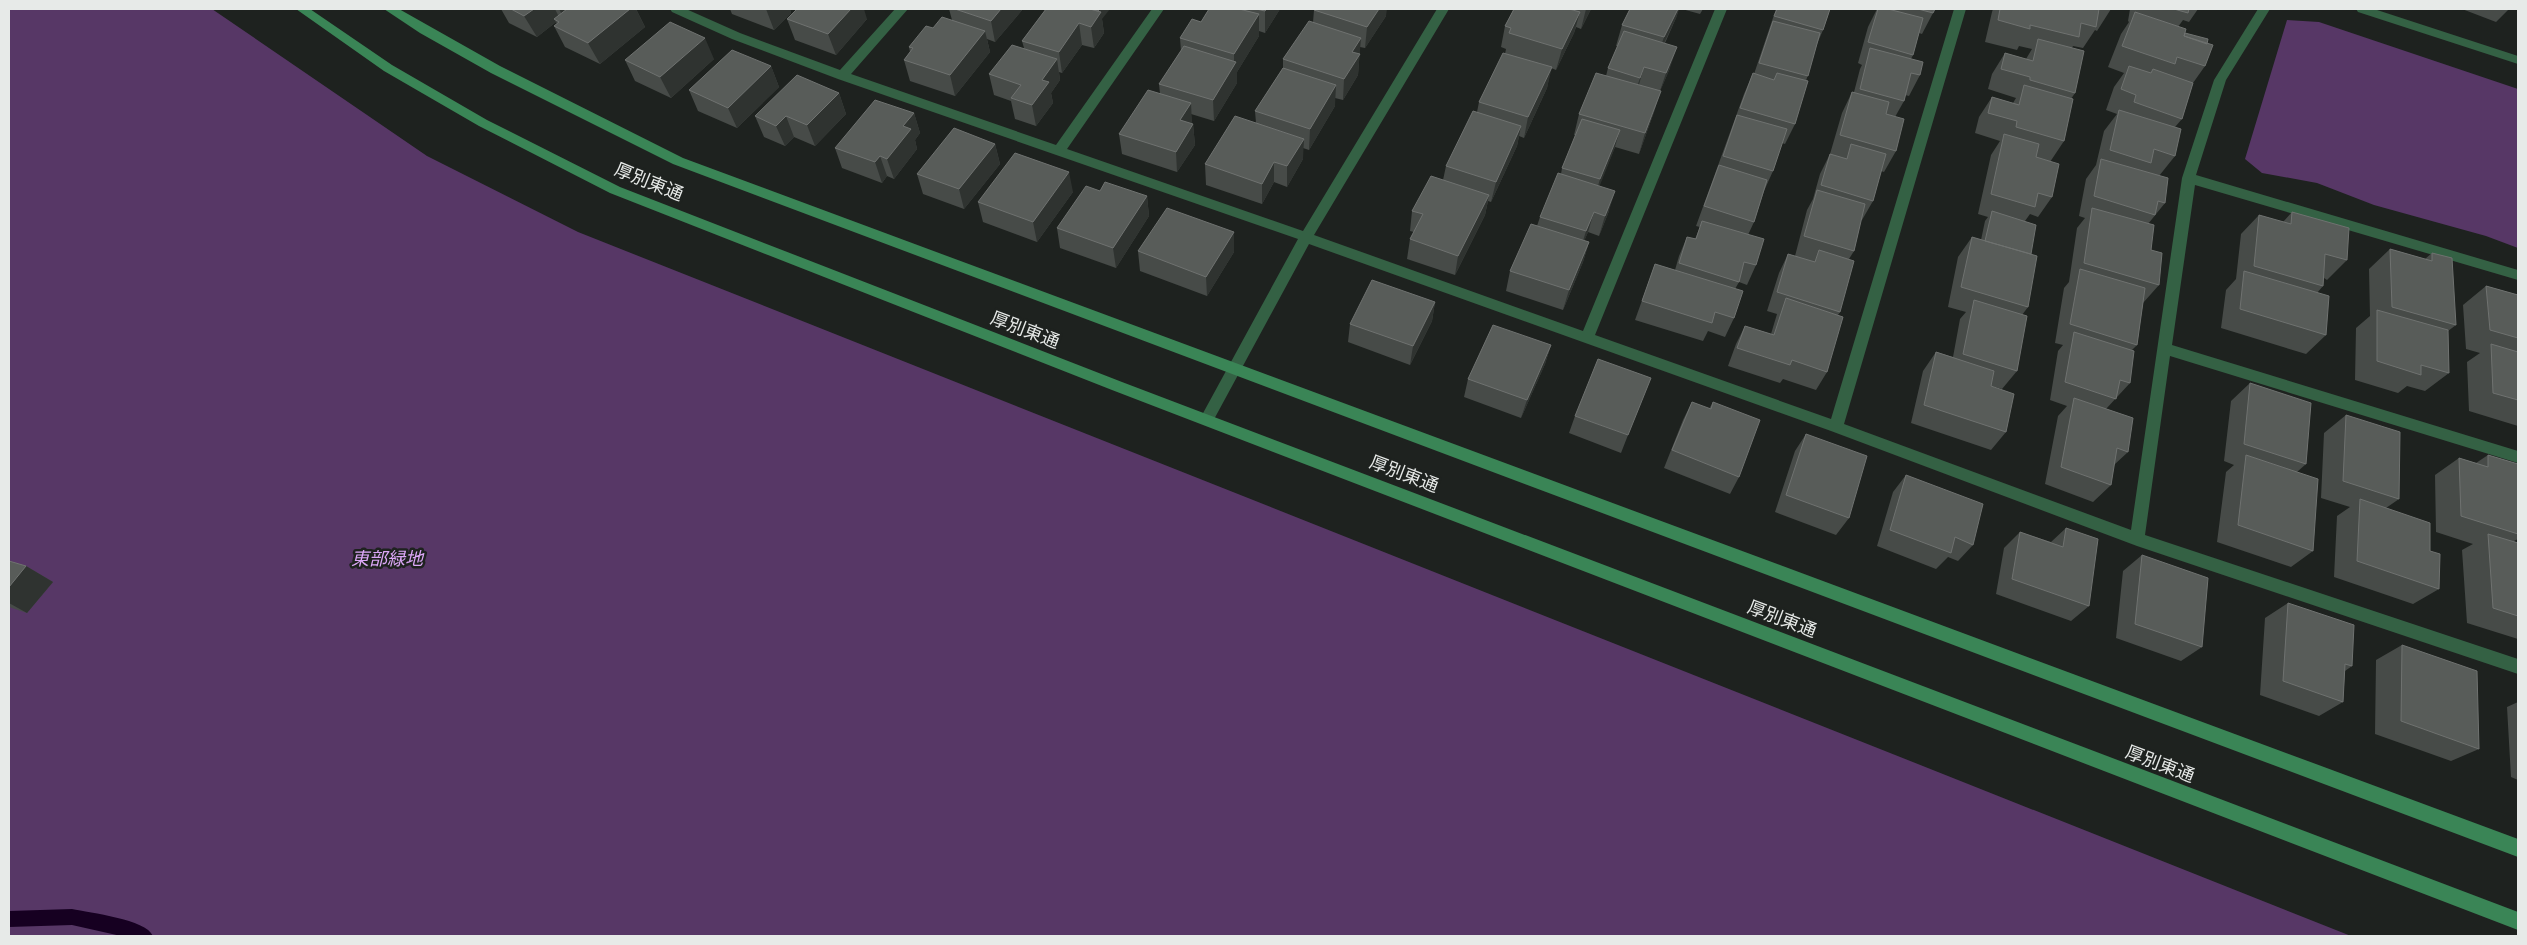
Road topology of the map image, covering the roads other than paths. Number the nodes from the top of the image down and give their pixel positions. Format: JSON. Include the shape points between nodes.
{"nodes":[{"id":1,"x":302,"y":9,"type":"edge"},
{"id":2,"x":390,"y":9,"type":"edge"},
{"id":3,"x":676,"y":9,"type":"edge"},
{"id":4,"x":902,"y":9,"type":"edge"},
{"id":5,"x":1158,"y":9,"type":"edge"},
{"id":6,"x":1444,"y":9,"type":"edge"},
{"id":7,"x":1721,"y":9,"type":"edge"},
{"id":8,"x":1960,"y":9,"type":"edge"},
{"id":9,"x":2264,"y":9,"type":"edge"},
{"id":10,"x":2362,"y":9,"type":"edge"},
{"id":11,"x":2518,"y":60,"type":"edge"},
{"id":12,"x":842,"y":76,"type":"junction"},
{"id":13,"x":1059,"y":150,"type":"junction"},
{"id":14,"x":2189,"y":178,"type":"junction"},
{"id":15,"x":1306,"y":236,"type":"junction"},
{"id":16,"x":2518,"y":275,"type":"edge"},
{"id":17,"x":1587,"y":338,"type":"junction"},
{"id":18,"x":2166,"y":349,"type":"junction"},
{"id":19,"x":1235,"y":369,"type":"junction"},
{"id":20,"x":1207,"y":419,"type":"junction"},
{"id":21,"x":1836,"y":427,"type":"junction"},
{"id":22,"x":2518,"y":457,"type":"edge"},
{"id":23,"x":2137,"y":539,"type":"junction"},
{"id":24,"x":2518,"y":667,"type":"edge"},
{"id":25,"x":2518,"y":848,"type":"edge"},
{"id":26,"x":2518,"y":921,"type":"edge"}],
"edges":[{"from":1,"to":20,"type":"street","name":"厚別東通","via":[[388,68],[483,123],[614,190]]},
{"from":2,"to":19,"type":"street","name":"厚別東通","via":[[487,65],[678,161]]},
{"from":3,"to":12,"type":"street","via":[[736,36]]},
{"from":4,"to":12,"type":"street"},
{"from":5,"to":13,"type":"street"},
{"from":6,"to":15,"type":"street"},
{"from":7,"to":17,"type":"street"},
{"from":8,"to":21,"type":"street"},
{"from":9,"to":14,"type":"street","via":[[2220,80]]},
{"from":10,"to":11,"type":"street"},
{"from":12,"to":13,"type":"street"},
{"from":13,"to":15,"type":"street"},
{"from":14,"to":16,"type":"street"},
{"from":14,"to":18,"type":"street"},
{"from":15,"to":17,"type":"street"},
{"from":15,"to":19,"type":"street"},
{"from":17,"to":21,"type":"street"},
{"from":18,"to":22,"type":"street"},
{"from":18,"to":23,"type":"street"},
{"from":19,"to":20,"type":"street"},
{"from":19,"to":25,"type":"street","name":"厚別東通"},
{"from":20,"to":26,"type":"street","name":"厚別東通"},
{"from":21,"to":23,"type":"street"},
{"from":23,"to":24,"type":"street"}]}
